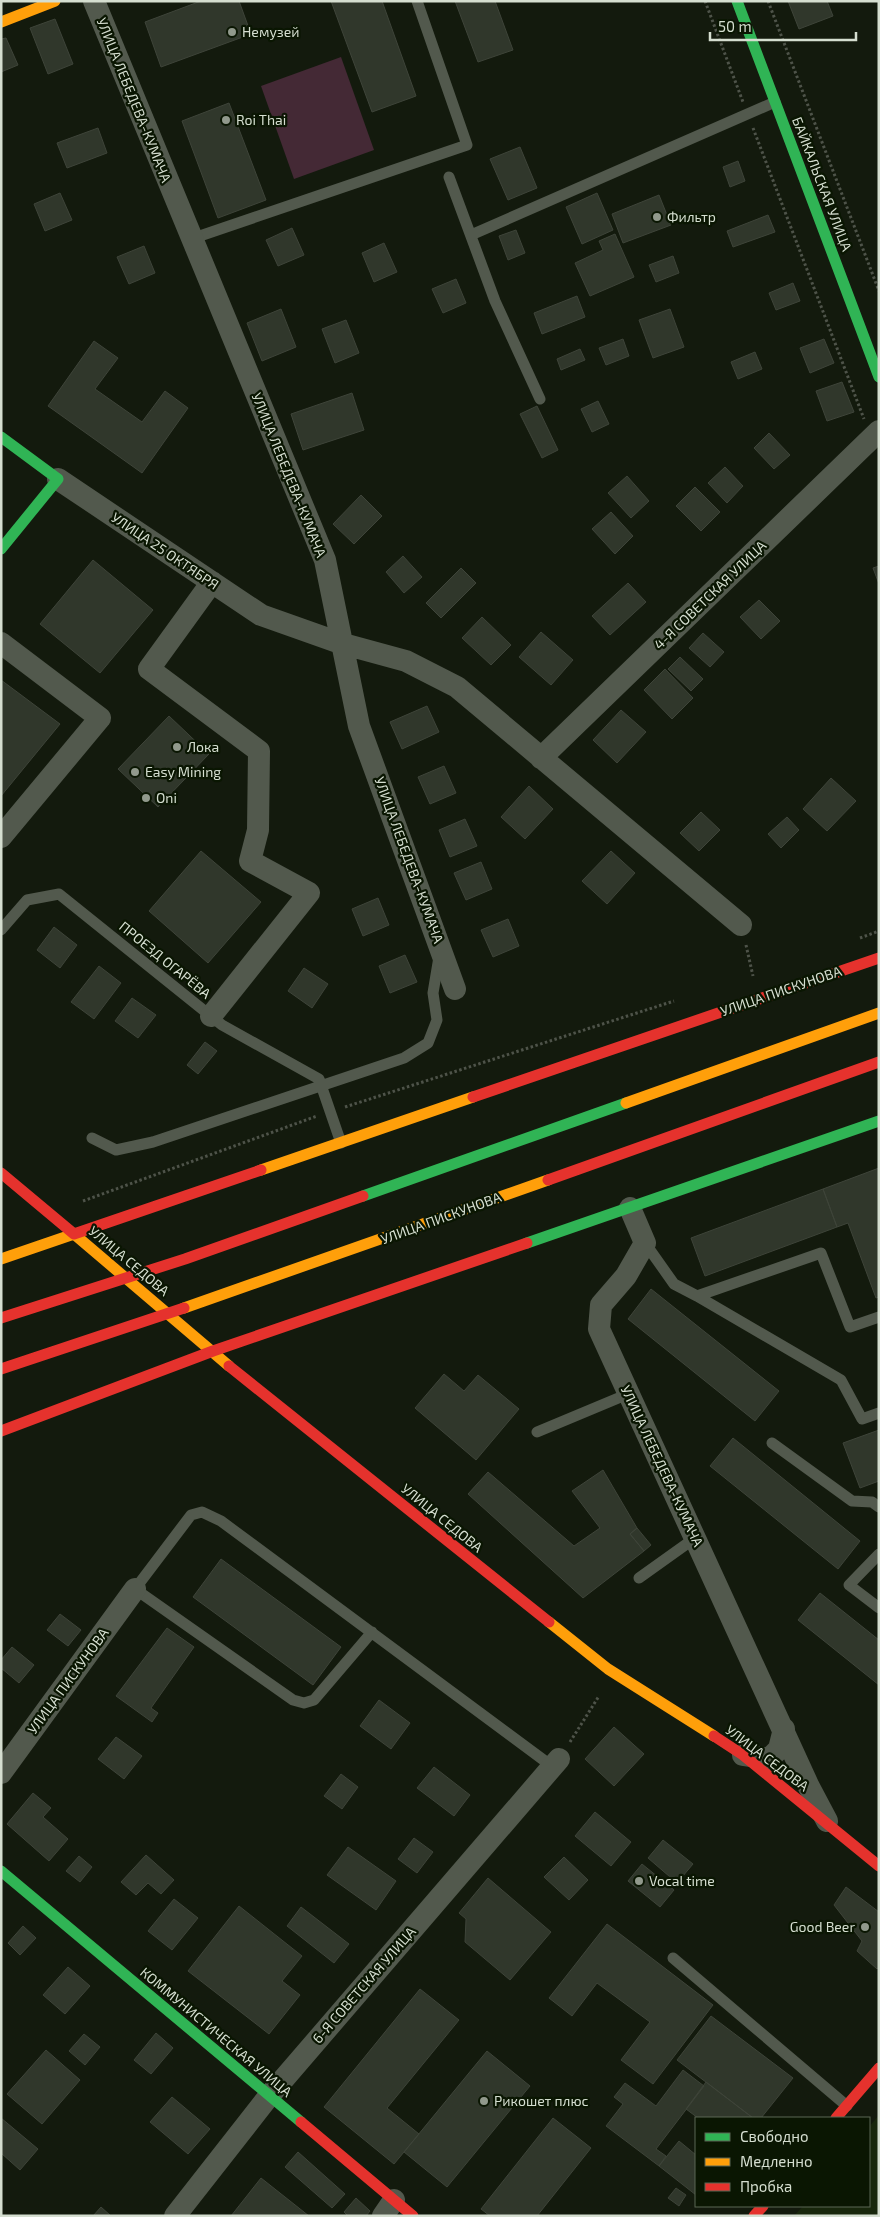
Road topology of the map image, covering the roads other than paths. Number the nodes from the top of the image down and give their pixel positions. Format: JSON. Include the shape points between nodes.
{"nodes":[{"id":1,"x":56,"y":1,"type":"edge"},
{"id":2,"x":94,"y":1,"type":"edge"},
{"id":3,"x":417,"y":1,"type":"edge"},
{"id":4,"x":737,"y":1,"type":"edge"},
{"id":5,"x":1,"y":22,"type":"edge"},
{"id":6,"x":775,"y":102,"type":"junction"},
{"id":7,"x":449,"y":177,"type":"dead end"},
{"id":8,"x":471,"y":235,"type":"junction"},
{"id":9,"x":191,"y":239,"type":"junction"},
{"id":10,"x":879,"y":377,"type":"edge"},
{"id":11,"x":540,"y":399,"type":"dead end"},
{"id":12,"x":875,"y":434,"type":"edge"},
{"id":13,"x":1,"y":438,"type":"edge"},
{"id":14,"x":58,"y":479,"type":"junction"},
{"id":15,"x":1,"y":549,"type":"edge"},
{"id":16,"x":212,"y":582,"type":"junction"},
{"id":17,"x":340,"y":642,"type":"junction"},
{"id":18,"x":1,"y":643,"type":"edge"},
{"id":19,"x":541,"y":758,"type":"junction"},
{"id":20,"x":1,"y":838,"type":"edge"},
{"id":21,"x":742,"y":924,"type":"road end"},
{"id":22,"x":1,"y":930,"type":"edge"},
{"id":23,"x":441,"y":947,"type":"junction"},
{"id":24,"x":879,"y":958,"type":"edge"},
{"id":25,"x":455,"y":989,"type":"dead end"},
{"id":26,"x":879,"y":1013,"type":"edge"},
{"id":27,"x":211,"y":1016,"type":"junction"},
{"id":28,"x":879,"y":1062,"type":"edge"},
{"id":29,"x":320,"y":1083,"type":"junction"},
{"id":30,"x":879,"y":1121,"type":"edge"},
{"id":31,"x":92,"y":1138,"type":"dead end"},
{"id":32,"x":340,"y":1143,"type":"junction"},
{"id":33,"x":1,"y":1174,"type":"edge"},
{"id":34,"x":630,"y":1208,"type":"junction"},
{"id":35,"x":74,"y":1234,"type":"junction"},
{"id":36,"x":645,"y":1243,"type":"junction"},
{"id":37,"x":1,"y":1259,"type":"edge"},
{"id":38,"x":696,"y":1296,"type":"junction"},
{"id":39,"x":879,"y":1317,"type":"edge"},
{"id":40,"x":1,"y":1318,"type":"edge"},
{"id":41,"x":213,"y":1352,"type":"junction"},
{"id":42,"x":1,"y":1369,"type":"edge"},
{"id":43,"x":628,"y":1394,"type":"junction"},
{"id":44,"x":879,"y":1413,"type":"edge"},
{"id":45,"x":1,"y":1431,"type":"edge"},
{"id":46,"x":537,"y":1432,"type":"dead end"},
{"id":47,"x":772,"y":1443,"type":"dead end"},
{"id":48,"x":879,"y":1507,"type":"edge"},
{"id":49,"x":695,"y":1538,"type":"junction"},
{"id":50,"x":879,"y":1554,"type":"edge"},
{"id":51,"x":639,"y":1578,"type":"dead end"},
{"id":52,"x":135,"y":1590,"type":"junction"},
{"id":53,"x":879,"y":1608,"type":"edge"},
{"id":54,"x":372,"y":1632,"type":"junction"},
{"id":55,"x":784,"y":1729,"type":"junction"},
{"id":56,"x":743,"y":1755,"type":"junction"},
{"id":57,"x":556,"y":1763,"type":"joint"},
{"id":58,"x":1,"y":1773,"type":"edge"},
{"id":59,"x":829,"y":1825,"type":"junction"},
{"id":60,"x":879,"y":1866,"type":"edge"},
{"id":61,"x":1,"y":1871,"type":"edge"},
{"id":62,"x":673,"y":1958,"type":"dead end"},
{"id":63,"x":879,"y":2068,"type":"edge"},
{"id":64,"x":269,"y":2096,"type":"junction"},
{"id":65,"x":847,"y":2106,"type":"junction"},
{"id":66,"x":837,"y":2117,"type":"edge"},
{"id":67,"x":388,"y":2208,"type":"edge"},
{"id":68,"x":176,"y":2216,"type":"edge"},
{"id":69,"x":413,"y":2216,"type":"edge"}],
"edges":[{"from":1,"to":5,"type":"main road"},
{"from":2,"to":9,"type":"street","name":"УЛИЦА ЛЕБЕДЕВА-КУМАЧА"},
{"from":3,"to":9,"type":"lane","via":[[467,145]]},
{"from":4,"to":6,"type":"main road","name":"БАЙКАЛЬСКАЯ УЛИЦА"},
{"from":6,"to":8,"type":"lane"},
{"from":6,"to":10,"type":"main road","name":"БАЙКАЛЬСКАЯ УЛИЦА"},
{"from":7,"to":8,"type":"lane"},
{"from":8,"to":11,"type":"lane","via":[[495,301]]},
{"from":9,"to":17,"type":"street","name":"УЛИЦА ЛЕБЕДЕВА-КУМАЧА","via":[[324,560]]},
{"from":12,"to":19,"type":"street","name":"4-Я СОВЕТСКАЯ УЛИЦА"},
{"from":13,"to":14,"type":"main road","name":"УЛИЦА 25 ОКТЯБРЯ"},
{"from":14,"to":15,"type":"main road"},
{"from":14,"to":16,"type":"street","name":"УЛИЦА 25 ОКТЯБРЯ"},
{"from":16,"to":17,"type":"street","name":"УЛИЦА 25 ОКТЯБРЯ","via":[[261,614]]},
{"from":16,"to":27,"type":"street","via":[[149,669],[259,751],[258,830],[250,861],[309,893]]},
{"from":17,"to":19,"type":"street","name":"УЛИЦА 25 ОКТЯБРЯ","via":[[406,661],[457,686]]},
{"from":17,"to":23,"type":"street","name":"УЛИЦА ЛЕБЕДЕВА-КУМАЧА","via":[[359,726]]},
{"from":18,"to":20,"type":"street","via":[[100,718]]},
{"from":19,"to":21,"type":"street","name":"УЛИЦА 25 ОКТЯБРЯ"},
{"from":22,"to":27,"type":"lane","name":"ПРОЕЗД ОГАРЁВА","via":[[27,900],[59,894]]},
{"from":23,"to":25,"type":"street","name":"УЛИЦА ЛЕБЕДЕВА-КУМАЧА"},
{"from":23,"to":29,"type":"lane","via":[[433,993],[437,1020],[428,1043],[404,1058]]},
{"from":24,"to":32,"type":"main road","name":"УЛИЦА ПИСКУНОВА"},
{"from":26,"to":40,"type":"main road","via":[[185,1259]]},
{"from":27,"to":29,"type":"lane","name":"ПРОЕЗД ОГАРЁВА","via":[[222,1026]]},
{"from":28,"to":42,"type":"main road","name":"УЛИЦА ПИСКУНОВА","via":[[226,1294]]},
{"from":29,"to":31,"type":"lane","via":[[152,1142],[116,1150]]},
{"from":29,"to":32,"type":"lane"},
{"from":30,"to":34,"type":"main road"},
{"from":32,"to":35,"type":"main road","name":"УЛИЦА ПИСКУНОВА"},
{"from":33,"to":35,"type":"main road","name":"УЛИЦА СЕДОВА"},
{"from":34,"to":36,"type":"street"},
{"from":34,"to":41,"type":"main road"},
{"from":35,"to":37,"type":"main road","name":"УЛИЦА ПИСКУНОВА"},
{"from":35,"to":41,"type":"main road","name":"УЛИЦА СЕДОВА"},
{"from":36,"to":38,"type":"lane","via":[[674,1284]]},
{"from":36,"to":43,"type":"street","name":"УЛИЦА ЛЕБЕДЕВА-КУМАЧА","via":[[626,1276],[601,1305],[599,1329]]},
{"from":38,"to":39,"type":"lane","via":[[821,1254],[850,1327]]},
{"from":38,"to":44,"type":"lane","via":[[841,1380],[862,1419]]},
{"from":41,"to":45,"type":"main road"},
{"from":41,"to":56,"type":"main road","name":"УЛИЦА СЕДОВА","via":[[608,1669]]},
{"from":43,"to":46,"type":"lane"},
{"from":43,"to":49,"type":"street","name":"УЛИЦА ЛЕБЕДЕВА-КУМАЧА"},
{"from":47,"to":48,"type":"lane","via":[[852,1501],[872,1502]]},
{"from":49,"to":51,"type":"lane"},
{"from":49,"to":55,"type":"street","name":"УЛИЦА ЛЕБЕДЕВА-КУМАЧА"},
{"from":50,"to":53,"type":"lane","via":[[849,1585]]},
{"from":52,"to":54,"type":"lane","via":[[293,1700],[304,1703],[314,1700]]},
{"from":52,"to":54,"type":"lane","via":[[191,1515],[202,1512],[221,1521]]},
{"from":52,"to":58,"type":"street","name":"УЛИЦА ПИСКУНОВА"},
{"from":54,"to":57,"type":"lane"},
{"from":55,"to":56,"type":"street","via":[[780,1749],[769,1760]]},
{"from":55,"to":59,"type":"street","name":"УЛИЦА ЛЕБЕДЕВА-КУМАЧА"},
{"from":56,"to":59,"type":"main road","name":"УЛИЦА СЕДОВА"},
{"from":57,"to":64,"type":"street","name":"6-Я СОВЕТСКАЯ УЛИЦА"},
{"from":59,"to":60,"type":"main road","name":"УЛИЦА СЕДОВА"},
{"from":61,"to":64,"type":"main road","name":"КОММУНИСТИЧЕСКАЯ УЛИЦА"},
{"from":62,"to":65,"type":"lane"},
{"from":63,"to":65,"type":"main road"},
{"from":64,"to":67,"type":"main road","name":"КОММУНИСТИЧЕСКАЯ УЛИЦА"},
{"from":64,"to":68,"type":"street","name":"6-Я СОВЕТСКАЯ УЛИЦА"},
{"from":65,"to":66,"type":"main road"},
{"from":67,"to":69,"type":"main road","name":"КОММУНИСТИЧЕСКАЯ УЛИЦА"}]}
